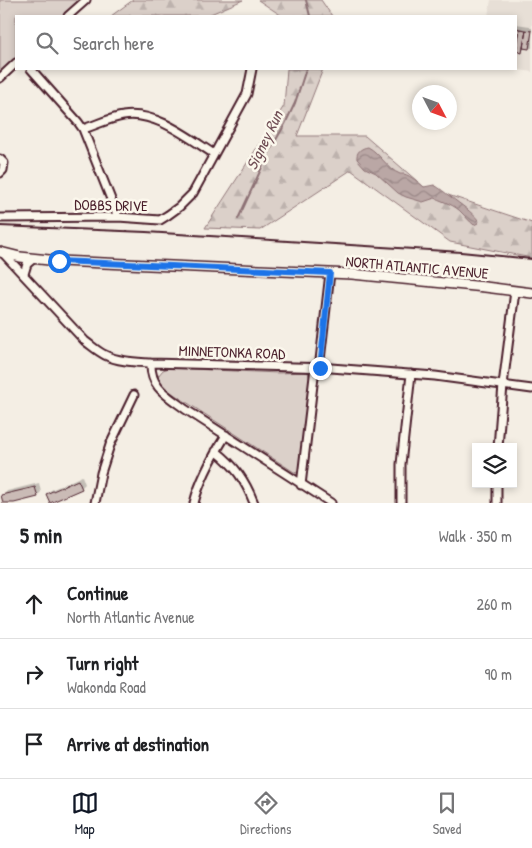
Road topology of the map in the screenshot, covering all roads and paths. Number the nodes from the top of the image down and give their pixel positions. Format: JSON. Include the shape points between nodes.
{"nodes":[{"id":1,"x":86,"y":0,"type":"edge"},
{"id":2,"x":76,"y":13,"type":"edge"},
{"id":3,"x":15,"y":64,"type":"edge"},
{"id":4,"x":32,"y":70,"type":"edge"},
{"id":5,"x":252,"y":70,"type":"edge"},
{"id":6,"x":0,"y":78,"type":"edge"},
{"id":7,"x":83,"y":129,"type":"junction"},
{"id":8,"x":214,"y":154,"type":"junction"},
{"id":9,"x":0,"y":160,"type":"edge"},
{"id":10,"x":0,"y":173,"type":"edge"},
{"id":11,"x":118,"y":217,"type":"junction"},
{"id":12,"x":0,"y":218,"type":"edge"},
{"id":13,"x":2,"y":253,"type":"edge"},
{"id":14,"x":33,"y":259,"type":"junction"},
{"id":15,"x":330,"y":273,"type":"junction"},
{"id":16,"x":24,"y":274,"type":"junction"},
{"id":17,"x":515,"y":291,"type":"junction"},
{"id":18,"x":532,"y":293,"type":"edge"},
{"id":19,"x":151,"y":364,"type":"junction"},
{"id":20,"x":317,"y":368,"type":"junction"},
{"id":21,"x":411,"y":374,"type":"junction"},
{"id":22,"x":503,"y":385,"type":"junction"},
{"id":23,"x":532,"y":389,"type":"edge"},
{"id":24,"x":134,"y":395,"type":"dead end"},
{"id":25,"x":226,"y":435,"type":"junction"},
{"id":26,"x":498,"y":443,"type":"edge"},
{"id":27,"x":216,"y":451,"type":"junction"},
{"id":28,"x":301,"y":485,"type":"junction"},
{"id":29,"x":497,"y":488,"type":"edge"},
{"id":30,"x":95,"y":503,"type":"edge"},
{"id":31,"x":194,"y":503,"type":"edge"},
{"id":32,"x":254,"y":503,"type":"edge"},
{"id":33,"x":331,"y":503,"type":"edge"},
{"id":34,"x":401,"y":503,"type":"edge"},
{"id":35,"x":497,"y":503,"type":"edge"}],
"edges":[{"from":1,"to":2,"type":"street"},
{"from":3,"to":6,"type":"street"},
{"from":4,"to":7,"type":"street"},
{"from":5,"to":8,"type":"street","name":"DOBBS DRIVE","via":[[247,94]]},
{"from":7,"to":8,"type":"street","via":[[125,115],[144,116],[167,125]]},
{"from":7,"to":11,"type":"street"},
{"from":8,"to":11,"type":"street","name":"DOBBS DRIVE","via":[[193,193],[168,215],[160,220]]},
{"from":9,"to":10,"type":"street","via":[[4,164]]},
{"from":11,"to":12,"type":"street","name":"DOBBS DRIVE"},
{"from":13,"to":14,"type":"street","name":"NORTH ATLANTIC AVENUE"},
{"from":13,"to":16,"type":"street","name":"MINNETONKA ROAD"},
{"from":14,"to":15,"type":"street","name":"NORTH ATLANTIC AVENUE"},
{"from":14,"to":16,"type":"street","via":[[27,264]]},
{"from":15,"to":17,"type":"street","name":"NORTH ATLANTIC AVENUE"},
{"from":15,"to":20,"type":"street"},
{"from":16,"to":19,"type":"street","name":"MINNETONKA ROAD","via":[[97,350],[125,361]]},
{"from":17,"to":18,"type":"street","name":"NORTH ATLANTIC AVENUE"},
{"from":17,"to":22,"type":"street"},
{"from":19,"to":20,"type":"street","name":"MINNETONKA ROAD"},
{"from":19,"to":25,"type":"street","via":[[151,373],[165,394]]},
{"from":20,"to":21,"type":"street","name":"MINNETONKA ROAD"},
{"from":20,"to":28,"type":"street"},
{"from":21,"to":22,"type":"street","name":"MINNETONKA ROAD"},
{"from":21,"to":34,"type":"street","via":[[401,464]]},
{"from":22,"to":23,"type":"street","name":"MINNETONKA ROAD"},
{"from":22,"to":26,"type":"street"},
{"from":24,"to":30,"type":"street","via":[[110,445]]},
{"from":25,"to":27,"type":"street"},
{"from":25,"to":28,"type":"street"},
{"from":27,"to":31,"type":"street"},
{"from":27,"to":32,"type":"street","via":[[239,474]]},
{"from":28,"to":33,"type":"street"},
{"from":29,"to":35,"type":"street"}]}
